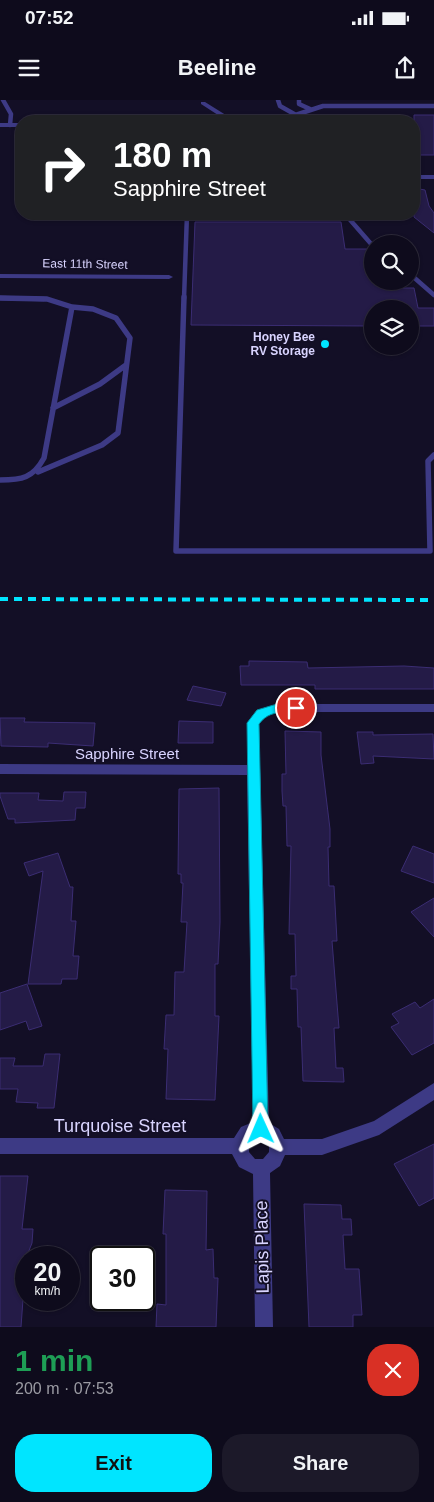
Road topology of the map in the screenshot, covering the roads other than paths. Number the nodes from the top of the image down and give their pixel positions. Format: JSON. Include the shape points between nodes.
{"nodes":[{"id":1,"x":2,"y":100,"type":"edge"},
{"id":2,"x":278,"y":100,"type":"edge"},
{"id":3,"x":298,"y":100,"type":"edge"},
{"id":4,"x":202,"y":101,"type":"edge"},
{"id":5,"x":434,"y":106,"type":"edge"},
{"id":6,"x":310,"y":109,"type":"junction"},
{"id":7,"x":204,"y":115,"type":"edge"},
{"id":8,"x":226,"y":115,"type":"edge"},
{"id":9,"x":294,"y":115,"type":"edge"},
{"id":10,"x":298,"y":115,"type":"edge"},
{"id":11,"x":0,"y":125,"type":"edge"},
{"id":12,"x":10,"y":125,"type":"junction"},
{"id":13,"x":15,"y":125,"type":"edge"},
{"id":14,"x":420,"y":177,"type":"edge"},
{"id":15,"x":434,"y":177,"type":"edge"},
{"id":16,"x":186,"y":220,"type":"edge"},
{"id":17,"x":350,"y":220,"type":"edge"},
{"id":18,"x":364,"y":236,"type":"edge"},
{"id":19,"x":0,"y":276,"type":"edge"},
{"id":20,"x":169,"y":278,"type":"dead end"},
{"id":21,"x":419,"y":282,"type":"edge"},
{"id":22,"x":434,"y":295,"type":"edge"},
{"id":23,"x":0,"y":298,"type":"edge"},
{"id":24,"x":72,"y":307,"type":"junction"},
{"id":25,"x":126,"y":365,"type":"junction"},
{"id":26,"x":53,"y":408,"type":"junction"},
{"id":27,"x":434,"y":455,"type":"edge"},
{"id":28,"x":38,"y":472,"type":"junction"},
{"id":29,"x":0,"y":480,"type":"edge"},
{"id":30,"x":434,"y":708,"type":"edge"},
{"id":31,"x":0,"y":769,"type":"edge"},
{"id":32,"x":254,"y":770,"type":"junction"},
{"id":33,"x":434,"y":1091,"type":"edge"},
{"id":34,"x":261,"y":1129,"type":"junction"},
{"id":35,"x":0,"y":1146,"type":"edge"},
{"id":36,"x":240,"y":1146,"type":"junction"},
{"id":37,"x":278,"y":1147,"type":"junction"},
{"id":38,"x":261,"y":1167,"type":"junction"},
{"id":39,"x":264,"y":1327,"type":"edge"}],
"edges":[{"from":1,"to":12,"type":"lane","via":[[11,114]]},
{"from":2,"to":9,"type":"lane","via":[[280,106]]},
{"from":3,"to":6,"type":"lane","via":[[299,104]]},
{"from":4,"to":7,"type":"street"},
{"from":4,"to":8,"type":"street"},
{"from":5,"to":6,"type":"lane"},
{"from":6,"to":10,"type":"lane"},
{"from":11,"to":12,"type":"street"},
{"from":12,"to":13,"type":"street"},
{"from":14,"to":15,"type":"street"},
{"from":16,"to":27,"type":"lane","via":[[176,551],[430,551],[428,461]]},
{"from":17,"to":18,"type":"lane"},
{"from":19,"to":20,"type":"street","name":"East 11th Street"},
{"from":21,"to":22,"type":"lane"},
{"from":23,"to":24,"type":"lane","via":[[52,300]]},
{"from":24,"to":25,"type":"lane","via":[[93,309],[116,318],[130,338]]},
{"from":24,"to":26,"type":"lane"},
{"from":25,"to":26,"type":"lane","via":[[112,378]]},
{"from":25,"to":28,"type":"lane","via":[[118,433],[102,446]]},
{"from":26,"to":28,"type":"lane","via":[[44,458]]},
{"from":28,"to":29,"type":"lane","via":[[24,480]]},
{"from":30,"to":32,"type":"street","via":[[277,708],[261,712],[253,723]]},
{"from":31,"to":32,"type":"street","name":"Sapphire Street"},
{"from":32,"to":34,"type":"street"},
{"from":33,"to":37,"type":"street","via":[[379,1127],[322,1147]]},
{"from":34,"to":36,"type":"street","via":[[242,1136]]},
{"from":34,"to":37,"type":"street","via":[[273,1134]]},
{"from":35,"to":36,"type":"street","name":"Turquoise Street"},
{"from":36,"to":38,"type":"street","via":[[243,1158]]},
{"from":37,"to":38,"type":"street","via":[[272,1163]]},
{"from":38,"to":39,"type":"street","name":"Lapis Place"}]}
